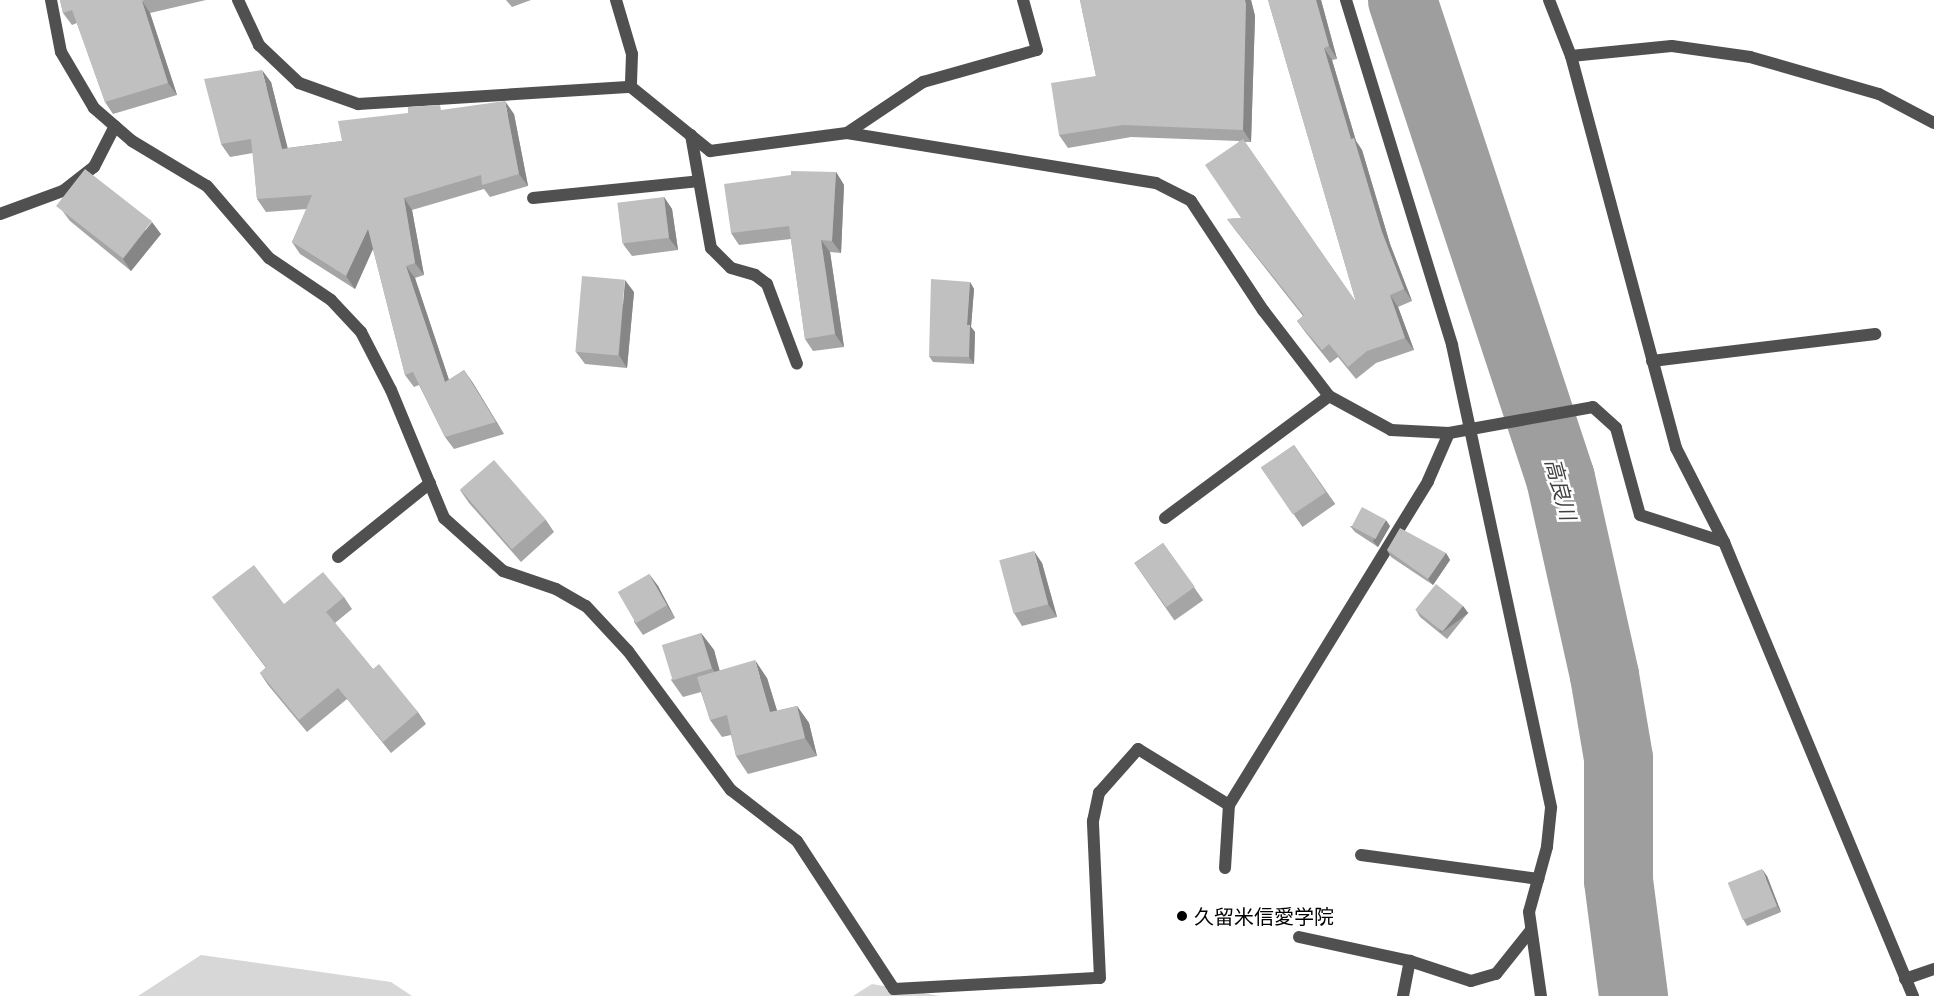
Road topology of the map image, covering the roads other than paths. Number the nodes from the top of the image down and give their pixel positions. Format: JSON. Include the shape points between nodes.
{"nodes":[{"id":1,"x":51,"y":0,"type":"edge"},
{"id":2,"x":238,"y":0,"type":"edge"},
{"id":3,"x":616,"y":0,"type":"edge"},
{"id":4,"x":1023,"y":0,"type":"edge"},
{"id":5,"x":1346,"y":0,"type":"edge"},
{"id":6,"x":1549,"y":0,"type":"edge"},
{"id":7,"x":1571,"y":56,"type":"junction"},
{"id":8,"x":631,"y":87,"type":"junction"},
{"id":9,"x":1934,"y":123,"type":"edge"},
{"id":10,"x":115,"y":126,"type":"junction"},
{"id":11,"x":847,"y":133,"type":"junction"},
{"id":12,"x":691,"y":135,"type":"junction"},
{"id":13,"x":699,"y":181,"type":"junction"},
{"id":14,"x":533,"y":198,"type":"dead end"},
{"id":15,"x":0,"y":214,"type":"edge"},
{"id":16,"x":1875,"y":334,"type":"dead end"},
{"id":17,"x":1652,"y":361,"type":"junction"},
{"id":18,"x":797,"y":364,"type":"dead end"},
{"id":19,"x":1329,"y":396,"type":"junction"},
{"id":20,"x":1471,"y":431,"type":"junction"},
{"id":21,"x":1449,"y":433,"type":"junction"},
{"id":22,"x":430,"y":483,"type":"junction"},
{"id":23,"x":1165,"y":518,"type":"dead end"},
{"id":24,"x":1724,"y":542,"type":"junction"},
{"id":25,"x":338,"y":557,"type":"dead end"},
{"id":26,"x":1229,"y":805,"type":"junction"},
{"id":27,"x":1361,"y":855,"type":"dead end"},
{"id":28,"x":1225,"y":868,"type":"dead end"},
{"id":29,"x":1538,"y":879,"type":"junction"},
{"id":30,"x":1531,"y":930,"type":"junction"},
{"id":31,"x":1299,"y":937,"type":"dead end"},
{"id":32,"x":1410,"y":961,"type":"junction"},
{"id":33,"x":1934,"y":969,"type":"edge"},
{"id":34,"x":1905,"y":979,"type":"junction"},
{"id":35,"x":1403,"y":996,"type":"edge"},
{"id":36,"x":1541,"y":996,"type":"edge"},
{"id":37,"x":1913,"y":996,"type":"edge"}],
"edges":[{"from":1,"to":10,"type":"street","via":[[61,52],[94,108]]},
{"from":2,"to":8,"type":"street","via":[[260,45],[299,83],[358,104]]},
{"from":3,"to":8,"type":"street","via":[[632,54]]},
{"from":4,"to":11,"type":"street","via":[[1037,50],[923,82]]},
{"from":5,"to":20,"type":"street","via":[[1452,345]]},
{"from":6,"to":7,"type":"street"},
{"from":7,"to":9,"type":"street","via":[[1672,46],[1750,57],[1879,94]]},
{"from":7,"to":17,"type":"street"},
{"from":8,"to":12,"type":"street"},
{"from":10,"to":15,"type":"street","via":[[94,167],[63,191]]},
{"from":10,"to":22,"type":"street","via":[[132,141],[207,186],[269,258],[331,300],[361,332],[391,390]]},
{"from":11,"to":12,"type":"street","via":[[710,151]]},
{"from":11,"to":19,"type":"street","via":[[1156,183],[1191,201],[1263,310]]},
{"from":12,"to":13,"type":"street"},
{"from":13,"to":14,"type":"street"},
{"from":13,"to":18,"type":"street","via":[[711,248],[731,268],[755,275],[767,284]]},
{"from":16,"to":17,"type":"street"},
{"from":17,"to":24,"type":"street","via":[[1676,448]]},
{"from":19,"to":21,"type":"street","via":[[1391,430]]},
{"from":19,"to":23,"type":"street"},
{"from":20,"to":21,"type":"street"},
{"from":20,"to":24,"type":"street","via":[[1593,407],[1616,428],[1640,515]]},
{"from":20,"to":29,"type":"street","via":[[1551,808],[1547,847]]},
{"from":21,"to":26,"type":"street","via":[[1428,481]]},
{"from":22,"to":25,"type":"street"},
{"from":22,"to":26,"type":"street","via":[[444,518],[503,571],[556,589],[586,606],[628,651],[731,790],[797,841],[894,989],[1100,978],[1094,821],[1099,793],[1138,749]]},
{"from":24,"to":34,"type":"street"},
{"from":26,"to":28,"type":"street"},
{"from":27,"to":29,"type":"street"},
{"from":29,"to":30,"type":"street","via":[[1529,912]]},
{"from":30,"to":32,"type":"street","via":[[1496,974],[1471,981]]},
{"from":30,"to":36,"type":"street"},
{"from":31,"to":32,"type":"street"},
{"from":32,"to":35,"type":"street"},
{"from":33,"to":34,"type":"street"},
{"from":34,"to":37,"type":"street"}]}
